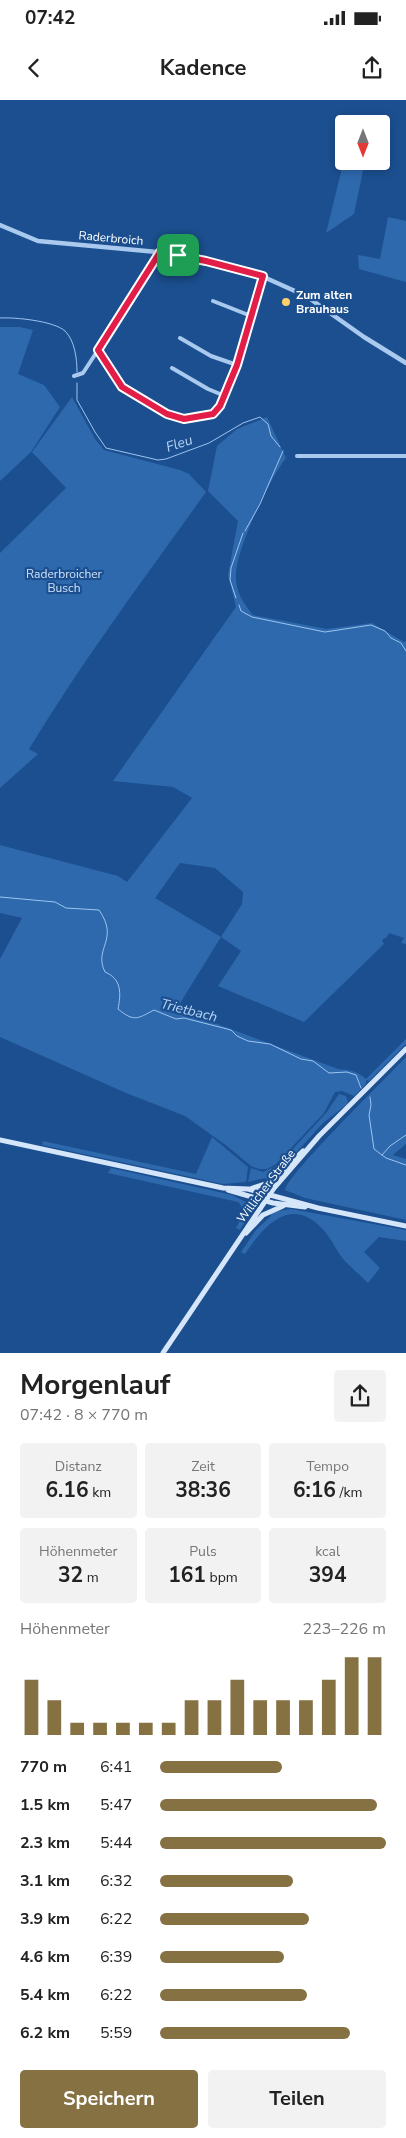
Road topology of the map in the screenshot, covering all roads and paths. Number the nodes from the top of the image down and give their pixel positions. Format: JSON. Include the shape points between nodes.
{"nodes":[{"id":1,"x":0,"y":225,"type":"edge"},
{"id":2,"x":160,"y":252,"type":"junction"},
{"id":3,"x":263,"y":276,"type":"junction"},
{"id":4,"x":213,"y":301,"type":"dead end"},
{"id":5,"x":251,"y":316,"type":"junction"},
{"id":6,"x":180,"y":338,"type":"dead end"},
{"id":7,"x":98,"y":350,"type":"junction"},
{"id":8,"x":406,"y":362,"type":"edge"},
{"id":9,"x":237,"y":365,"type":"junction"},
{"id":10,"x":172,"y":368,"type":"dead end"},
{"id":11,"x":74,"y":376,"type":"dead end"},
{"id":12,"x":225,"y":396,"type":"junction"},
{"id":13,"x":297,"y":456,"type":"dead end"},
{"id":14,"x":406,"y":456,"type":"edge"},
{"id":15,"x":406,"y":1049,"type":"edge"},
{"id":16,"x":0,"y":1140,"type":"edge"},
{"id":17,"x":308,"y":1149,"type":"junction"},
{"id":18,"x":223,"y":1188,"type":"junction"},
{"id":19,"x":248,"y":1189,"type":"junction"},
{"id":20,"x":269,"y":1195,"type":"junction"},
{"id":21,"x":265,"y":1201,"type":"junction"},
{"id":22,"x":286,"y":1205,"type":"junction"},
{"id":23,"x":318,"y":1208,"type":"junction"},
{"id":24,"x":406,"y":1226,"type":"edge"},
{"id":25,"x":234,"y":1246,"type":"junction"},
{"id":26,"x":163,"y":1353,"type":"edge"}],
"edges":[{"from":1,"to":2,"type":"street","name":"Raderbroich","via":[[38,241]]},
{"from":2,"to":3,"type":"street","name":"Raderbroich"},
{"from":2,"to":7,"type":"street"},
{"from":3,"to":5,"type":"street"},
{"from":3,"to":8,"type":"street","name":"Raderbroich","via":[[314,301]]},
{"from":4,"to":5,"type":"street"},
{"from":5,"to":9,"type":"street"},
{"from":6,"to":9,"type":"street","via":[[210,356]]},
{"from":7,"to":11,"type":"street","via":[[82,373]]},
{"from":7,"to":12,"type":"street","via":[[124,388],[174,417],[184,419],[213,414]]},
{"from":9,"to":12,"type":"street"},
{"from":10,"to":12,"type":"street"},
{"from":13,"to":14,"type":"street"},
{"from":15,"to":17,"type":"main road","name":"Willicher Straße"},
{"from":16,"to":18,"type":"main road"},
{"from":17,"to":19,"type":"main road","via":[[298,1154],[271,1182]]},
{"from":17,"to":20,"type":"main road","name":"Willicher Straße"},
{"from":18,"to":19,"type":"main road"},
{"from":18,"to":21,"type":"main road"},
{"from":19,"to":20,"type":"main road"},
{"from":20,"to":21,"type":"main road","name":"Willicher Straße"},
{"from":20,"to":23,"type":"main road"},
{"from":21,"to":22,"type":"main road"},
{"from":21,"to":25,"type":"main road","name":"Willicher Straße"},
{"from":22,"to":23,"type":"main road"},
{"from":22,"to":25,"type":"main road","via":[[263,1214]]},
{"from":23,"to":24,"type":"main road"},
{"from":25,"to":26,"type":"main road","name":"Willicher Straße"}]}
